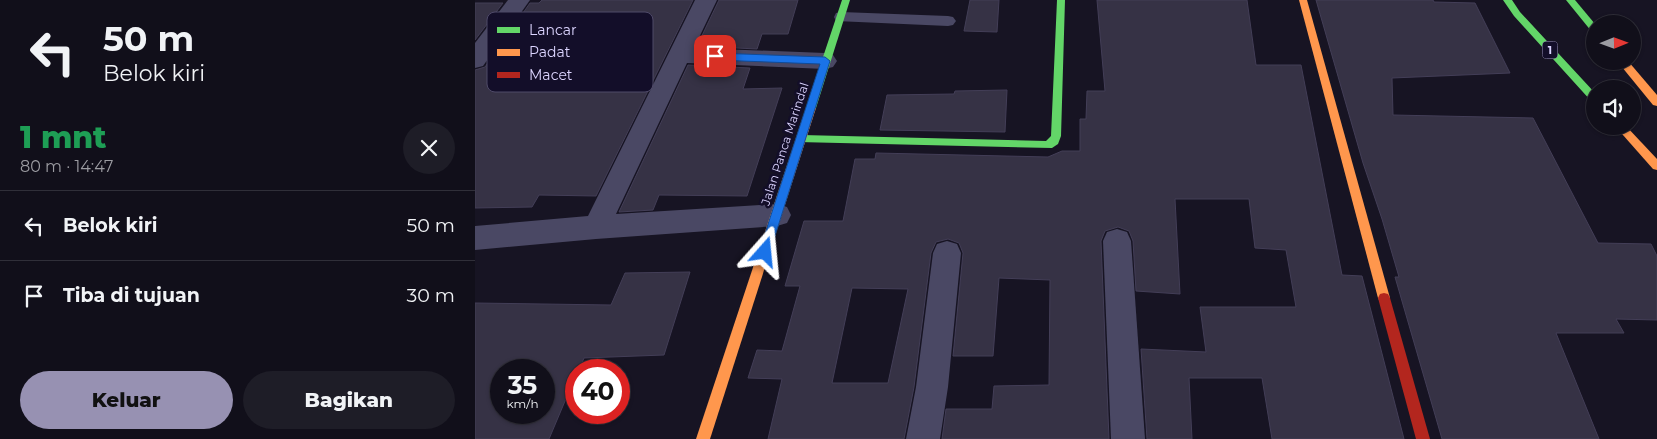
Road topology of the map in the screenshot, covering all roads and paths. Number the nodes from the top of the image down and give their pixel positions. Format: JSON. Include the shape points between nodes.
{"nodes":[{"id":1,"x":519,"y":0,"type":"edge"},
{"id":2,"x":706,"y":0,"type":"edge"},
{"id":3,"x":846,"y":0,"type":"edge"},
{"id":4,"x":1061,"y":0,"type":"edge"},
{"id":5,"x":1303,"y":0,"type":"edge"},
{"id":6,"x":1507,"y":0,"type":"edge"},
{"id":7,"x":1570,"y":0,"type":"edge"},
{"id":8,"x":510,"y":12,"type":"edge"},
{"id":9,"x":841,"y":17,"type":"junction"},
{"id":10,"x":1586,"y":19,"type":"edge"},
{"id":11,"x":948,"y":21,"type":"dead end"},
{"id":12,"x":487,"y":44,"type":"edge"},
{"id":13,"x":679,"y":55,"type":"junction"},
{"id":14,"x":475,"y":60,"type":"edge"},
{"id":15,"x":825,"y":61,"type":"junction"},
{"id":16,"x":1630,"y":70,"type":"edge"},
{"id":17,"x":1586,"y":89,"type":"edge"},
{"id":18,"x":1657,"y":102,"type":"edge"},
{"id":19,"x":1628,"y":135,"type":"edge"},
{"id":20,"x":802,"y":139,"type":"junction"},
{"id":21,"x":1657,"y":166,"type":"edge"},
{"id":22,"x":777,"y":215,"type":"junction"},
{"id":23,"x":596,"y":227,"type":"junction"},
{"id":24,"x":475,"y":238,"type":"edge"},
{"id":25,"x":1117,"y":241,"type":"dead end"},
{"id":26,"x":947,"y":253,"type":"dead end"},
{"id":27,"x":703,"y":439,"type":"edge"},
{"id":28,"x":923,"y":439,"type":"edge"},
{"id":29,"x":1128,"y":439,"type":"edge"},
{"id":30,"x":1423,"y":439,"type":"edge"}],
"edges":[{"from":1,"to":8,"type":"street"},
{"from":2,"to":13,"type":"street"},
{"from":3,"to":9,"type":"main road","name":"Jalan Panca Marindal"},
{"from":4,"to":20,"type":"main road","via":[[1056,136],[1047,145]]},
{"from":5,"to":30,"type":"main road"},
{"from":6,"to":17,"type":"main road","number":"1"},
{"from":7,"to":10,"type":"main road"},
{"from":9,"to":11,"type":"lane"},
{"from":9,"to":15,"type":"main road","name":"Jalan Panca Marindal"},
{"from":12,"to":14,"type":"street"},
{"from":13,"to":15,"type":"street"},
{"from":13,"to":23,"type":"street"},
{"from":15,"to":20,"type":"main road","name":"Jalan Panca Marindal"},
{"from":16,"to":18,"type":"main road"},
{"from":19,"to":21,"type":"main road"},
{"from":20,"to":22,"type":"main road","name":"Jalan Panca Marindal"},
{"from":22,"to":23,"type":"street"},
{"from":22,"to":27,"type":"main road","name":"Jalan Panca Marindal"},
{"from":23,"to":24,"type":"street"},
{"from":25,"to":29,"type":"street"},
{"from":26,"to":28,"type":"street"}]}
